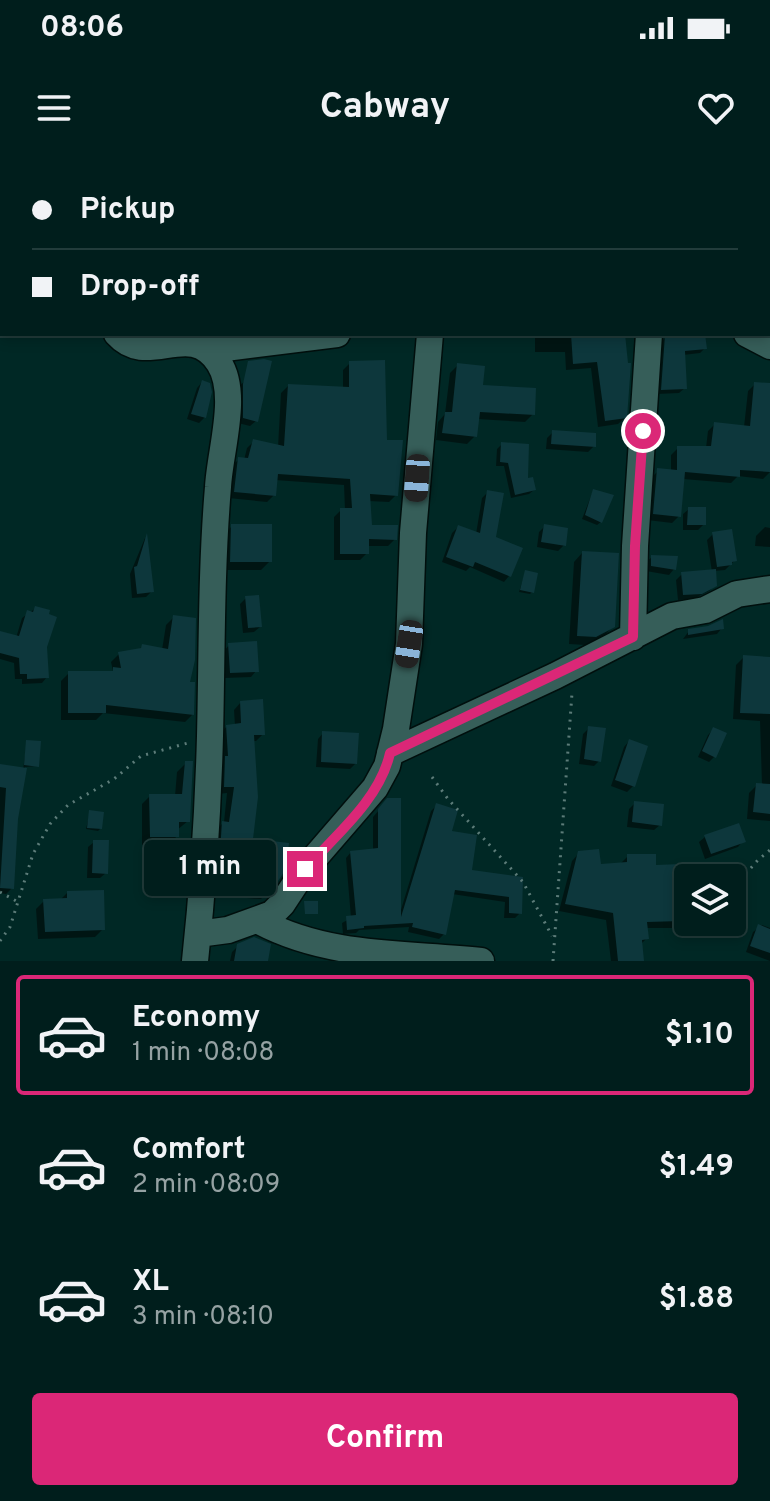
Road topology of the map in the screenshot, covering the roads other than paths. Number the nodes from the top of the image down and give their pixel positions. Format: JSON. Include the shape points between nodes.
{"nodes":[{"id":1,"x":119,"y":336,"type":"edge"},
{"id":2,"x":321,"y":336,"type":"edge"},
{"id":3,"x":430,"y":336,"type":"edge"},
{"id":4,"x":649,"y":336,"type":"edge"},
{"id":5,"x":209,"y":350,"type":"junction"},
{"id":6,"x":770,"y":589,"type":"edge"},
{"id":7,"x":633,"y":637,"type":"junction"},
{"id":8,"x":390,"y":753,"type":"junction"},
{"id":9,"x":259,"y":921,"type":"junction"},
{"id":10,"x":198,"y":934,"type":"junction"},
{"id":11,"x":195,"y":961,"type":"edge"},
{"id":12,"x":481,"y":961,"type":"edge"}],
"edges":[{"from":1,"to":5,"type":"street","via":[[134,347],[182,341]]},
{"from":2,"to":5,"type":"street"},
{"from":3,"to":8,"type":"street","via":[[409,644]]},
{"from":4,"to":7,"type":"street"},
{"from":5,"to":10,"type":"street","via":[[219,362],[230,396],[213,550],[210,740]]},
{"from":6,"to":7,"type":"street","via":[[672,616]]},
{"from":7,"to":8,"type":"street"},
{"from":8,"to":9,"type":"street","via":[[375,788],[282,904]]},
{"from":9,"to":10,"type":"street"},
{"from":9,"to":12,"type":"street","via":[[285,935],[360,953]]},
{"from":10,"to":11,"type":"street"}]}
